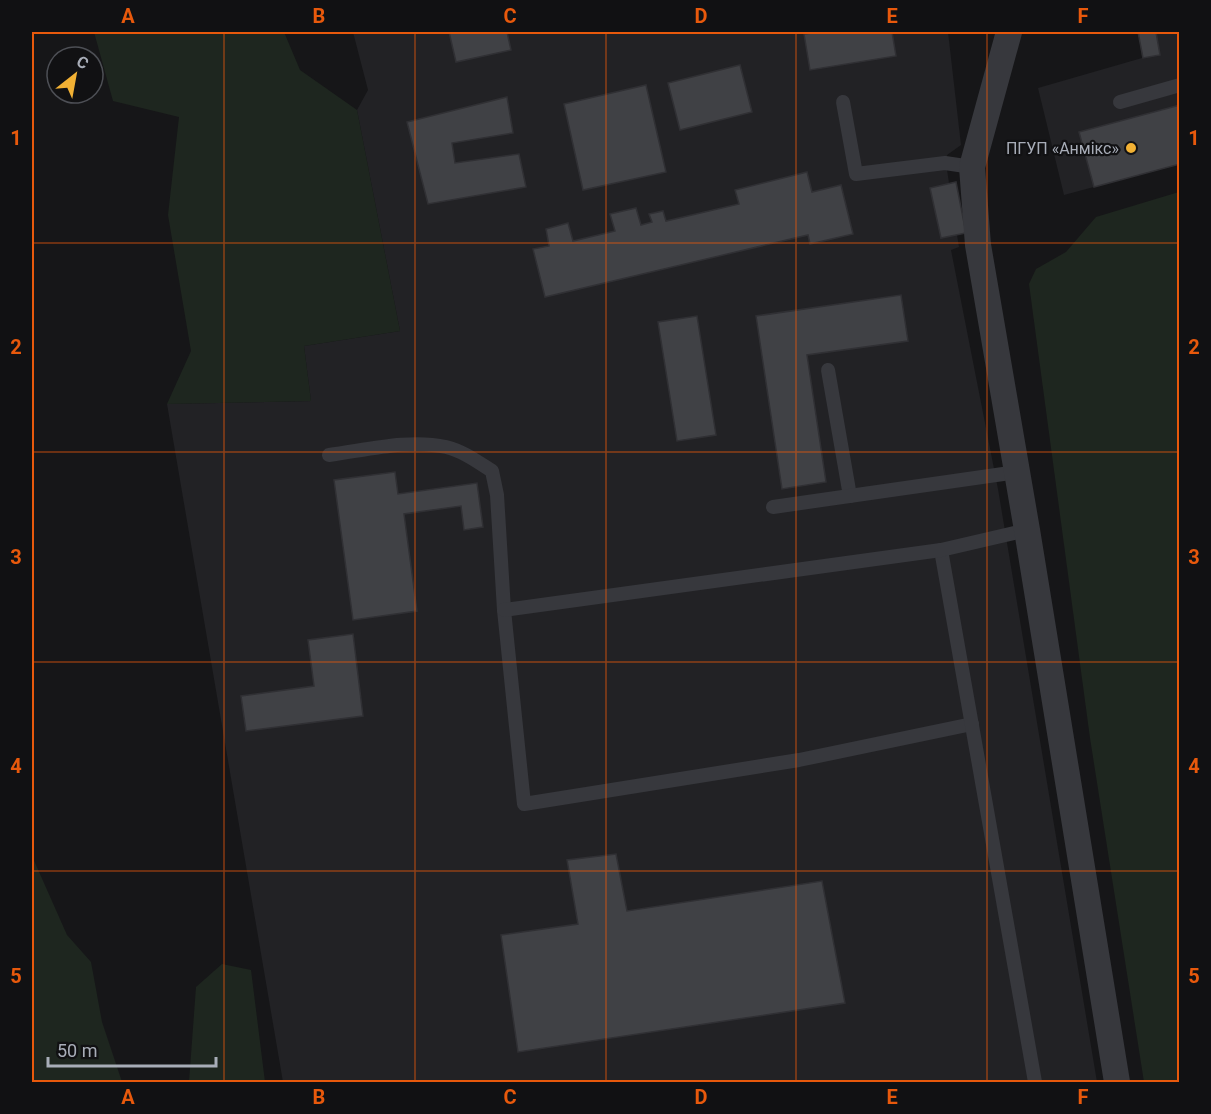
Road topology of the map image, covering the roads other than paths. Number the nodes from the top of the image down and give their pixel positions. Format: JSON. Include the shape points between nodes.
{"nodes":[{"id":1,"x":1009,"y":32,"type":"edge"},
{"id":2,"x":1179,"y":85,"type":"edge"},
{"id":3,"x":843,"y":102,"type":"dead end"},
{"id":4,"x":1120,"y":102,"type":"dead end"},
{"id":5,"x":972,"y":167,"type":"junction"},
{"id":6,"x":828,"y":370,"type":"dead end"},
{"id":7,"x":329,"y":455,"type":"dead end"},
{"id":8,"x":1017,"y":472,"type":"junction"},
{"id":9,"x":850,"y":496,"type":"junction"},
{"id":10,"x":773,"y":507,"type":"dead end"},
{"id":11,"x":1027,"y":530,"type":"junction"},
{"id":12,"x":941,"y":550,"type":"junction"},
{"id":13,"x":504,"y":610,"type":"junction"},
{"id":14,"x":972,"y":724,"type":"junction"},
{"id":15,"x":1035,"y":1083,"type":"edge"},
{"id":16,"x":1117,"y":1083,"type":"edge"}],
"edges":[{"from":1,"to":5,"type":"street"},
{"from":2,"to":4,"type":"lane"},
{"from":3,"to":5,"type":"lane","via":[[856,174],[945,163]]},
{"from":5,"to":8,"type":"street","via":[[978,245]]},
{"from":6,"to":9,"type":"lane"},
{"from":7,"to":13,"type":"lane","via":[[413,444],[447,447],[492,471]]},
{"from":8,"to":9,"type":"lane"},
{"from":8,"to":11,"type":"street"},
{"from":9,"to":10,"type":"lane"},
{"from":11,"to":12,"type":"lane"},
{"from":11,"to":16,"type":"street"},
{"from":12,"to":13,"type":"lane"},
{"from":12,"to":14,"type":"lane"},
{"from":13,"to":14,"type":"lane","via":[[524,804],[799,760]]},
{"from":14,"to":15,"type":"lane"}]}
